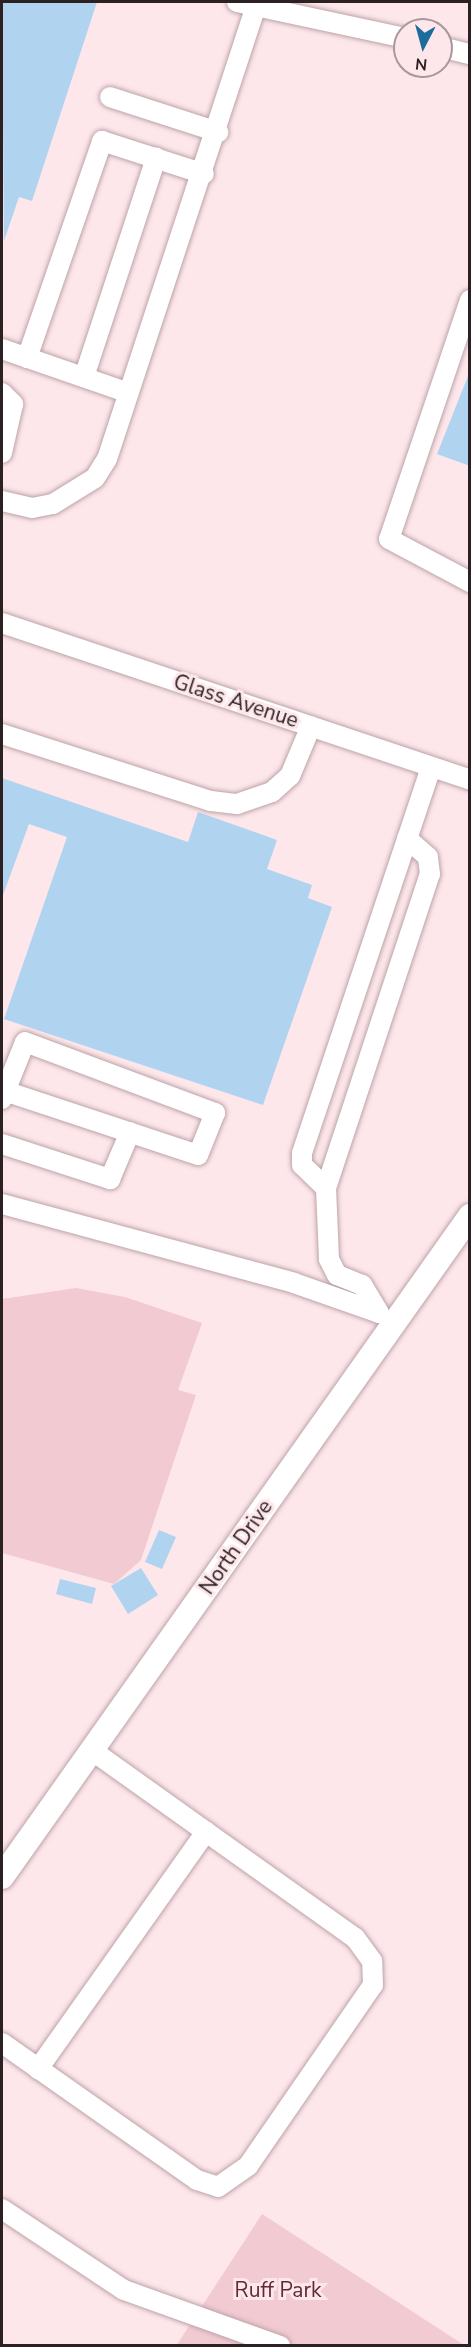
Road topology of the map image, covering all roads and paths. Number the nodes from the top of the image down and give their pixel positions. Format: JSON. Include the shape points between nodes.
{"nodes":[{"id":1,"x":246,"y":4,"type":"edge"},
{"id":2,"x":393,"y":35,"type":"edge"},
{"id":3,"x":453,"y":50,"type":"edge"},
{"id":4,"x":470,"y":54,"type":"edge"},
{"id":5,"x":110,"y":97,"type":"dead end"},
{"id":6,"x":218,"y":132,"type":"junction"},
{"id":7,"x":156,"y":158,"type":"junction"},
{"id":8,"x":204,"y":174,"type":"junction"},
{"id":9,"x":470,"y":300,"type":"edge"},
{"id":10,"x":2,"y":349,"type":"edge"},
{"id":11,"x":27,"y":358,"type":"junction"},
{"id":12,"x":84,"y":377,"type":"junction"},
{"id":13,"x":2,"y":393,"type":"edge"},
{"id":14,"x":129,"y":393,"type":"junction"},
{"id":15,"x":2,"y":451,"type":"edge"},
{"id":16,"x":2,"y":501,"type":"edge"},
{"id":17,"x":470,"y":582,"type":"edge"},
{"id":18,"x":2,"y":623,"type":"edge"},
{"id":19,"x":311,"y":726,"type":"junction"},
{"id":20,"x":2,"y":734,"type":"edge"},
{"id":21,"x":431,"y":767,"type":"junction"},
{"id":22,"x":470,"y":780,"type":"edge"},
{"id":23,"x":407,"y":839,"type":"junction"},
{"id":24,"x":3,"y":1095,"type":"edge"},
{"id":25,"x":130,"y":1132,"type":"junction"},
{"id":26,"x":2,"y":1144,"type":"edge"},
{"id":27,"x":326,"y":1188,"type":"junction"},
{"id":28,"x":2,"y":1204,"type":"edge"},
{"id":29,"x":468,"y":1222,"type":"edge"},
{"id":30,"x":387,"y":1317,"type":"junction"},
{"id":31,"x":91,"y":1750,"type":"junction"},
{"id":32,"x":206,"y":1832,"type":"junction"},
{"id":33,"x":2,"y":1877,"type":"edge"},
{"id":34,"x":2,"y":2043,"type":"edge"},
{"id":35,"x":38,"y":2069,"type":"junction"},
{"id":36,"x":2,"y":2209,"type":"edge"},
{"id":37,"x":280,"y":2346,"type":"edge"}],
"edges":[{"from":1,"to":2,"type":"street"},
{"from":1,"to":6,"type":"street"},
{"from":3,"to":4,"type":"street"},
{"from":5,"to":6,"type":"street"},
{"from":6,"to":8,"type":"street"},
{"from":7,"to":8,"type":"street"},
{"from":7,"to":11,"type":"street","via":[[102,141]]},
{"from":7,"to":12,"type":"street"},
{"from":8,"to":14,"type":"street"},
{"from":9,"to":17,"type":"street","via":[[389,539]]},
{"from":10,"to":11,"type":"street"},
{"from":11,"to":12,"type":"street"},
{"from":12,"to":14,"type":"street"},
{"from":13,"to":15,"type":"street","via":[[13,404]]},
{"from":14,"to":16,"type":"street","via":[[107,459],[86,485],[53,504],[32,508]]},
{"from":18,"to":19,"type":"street","name":"Glass Avenue"},
{"from":19,"to":20,"type":"street","via":[[290,776],[267,794],[237,804],[211,801]]},
{"from":19,"to":21,"type":"street","name":"Glass Avenue"},
{"from":21,"to":22,"type":"street","name":"Glass Avenue"},
{"from":21,"to":23,"type":"street"},
{"from":23,"to":27,"type":"street","via":[[428,857],[430,874]]},
{"from":23,"to":27,"type":"street","via":[[302,1154],[302,1165]]},
{"from":24,"to":25,"type":"street"},
{"from":24,"to":25,"type":"street","via":[[25,1042],[215,1113],[198,1155]]},
{"from":25,"to":26,"type":"street","via":[[110,1179]]},
{"from":27,"to":30,"type":"street","via":[[329,1259],[337,1275],[362,1285]]},
{"from":28,"to":30,"type":"street","via":[[294,1282]]},
{"from":29,"to":30,"type":"main road","name":"North Drive"},
{"from":30,"to":31,"type":"main road","name":"North Drive"},
{"from":31,"to":32,"type":"street"},
{"from":31,"to":33,"type":"main road","name":"North Drive"},
{"from":32,"to":35,"type":"street"},
{"from":32,"to":35,"type":"street","via":[[365,1949],[375,1973],[361,2009],[248,2166],[218,2187],[197,2180]]},
{"from":34,"to":35,"type":"street"},
{"from":36,"to":37,"type":"street","via":[[124,2290]]}]}
